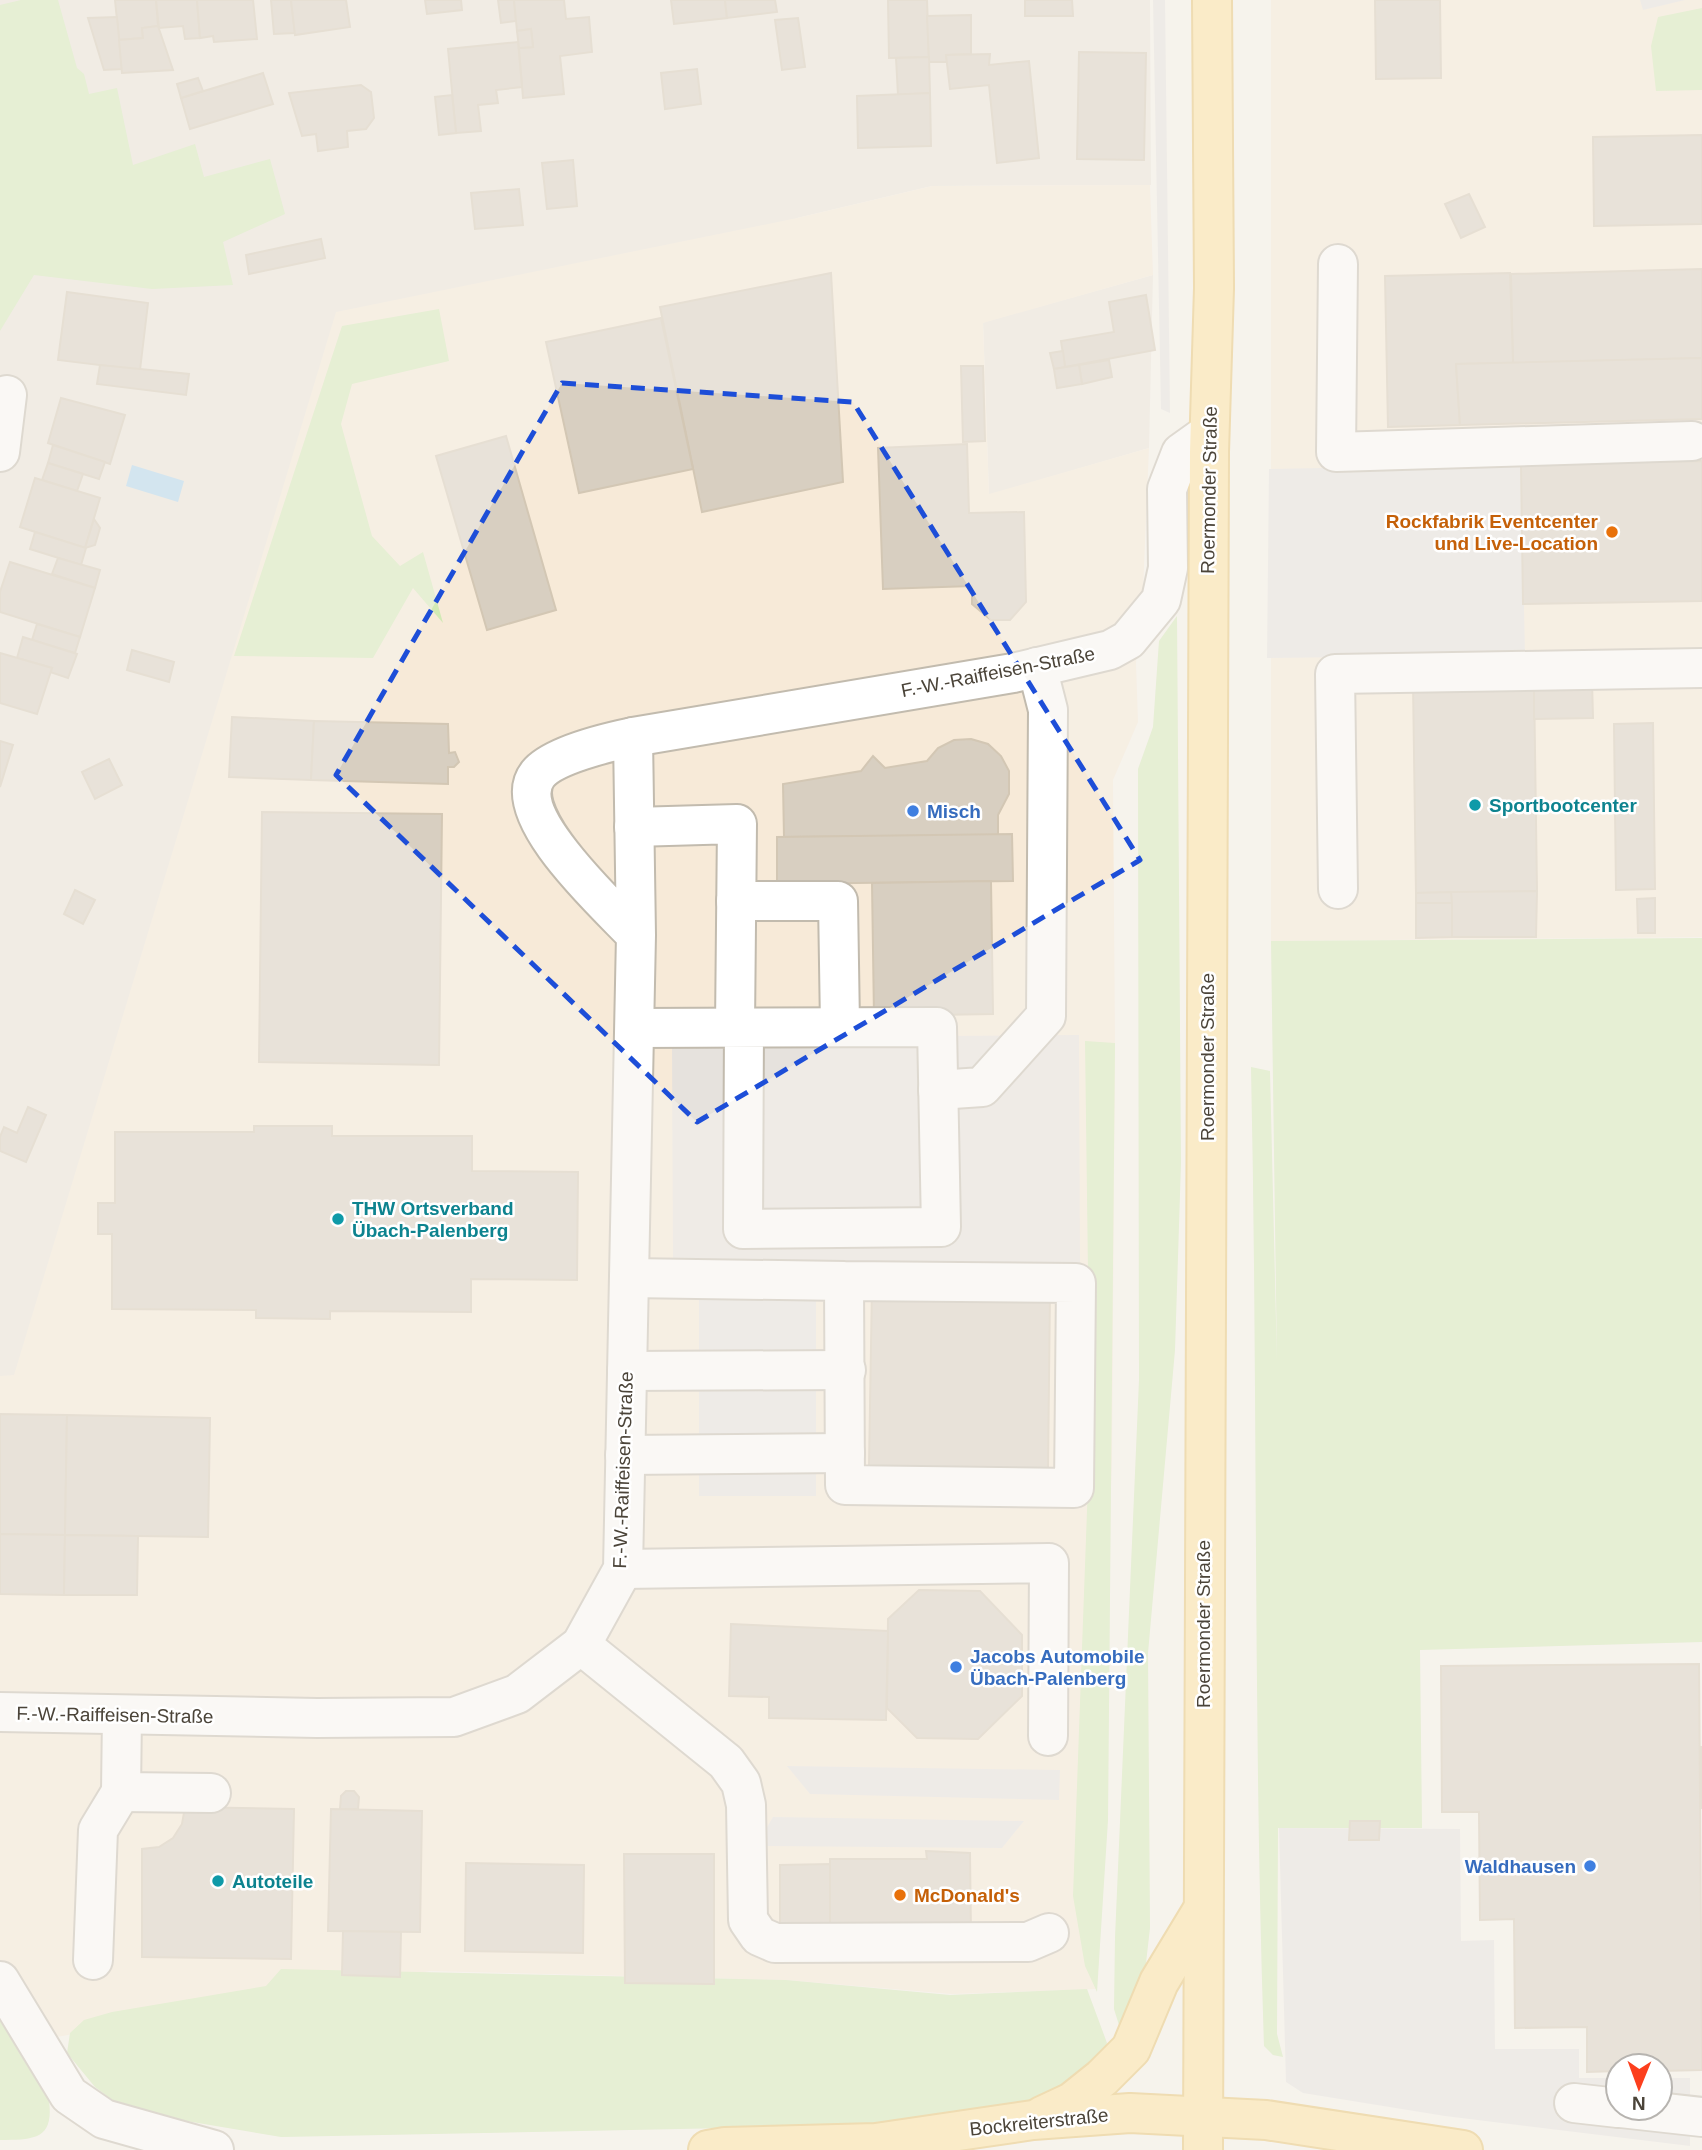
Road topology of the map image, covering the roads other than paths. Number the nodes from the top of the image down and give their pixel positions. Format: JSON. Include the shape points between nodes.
{"nodes":[{"id":1,"x":1212,"y":0,"type":"edge"},
{"id":2,"x":1338,"y":264,"type":"dead end"},
{"id":3,"x":7,"y":395,"type":"dead end"},
{"id":4,"x":1209,"y":433,"type":"junction"},
{"id":5,"x":1692,"y":441,"type":"dead end"},
{"id":6,"x":0,"y":452,"type":"edge"},
{"id":7,"x":1037,"y":667,"type":"junction"},
{"id":8,"x":1702,"y":668,"type":"edge"},
{"id":9,"x":632,"y":737,"type":"junction"},
{"id":10,"x":634,"y":827,"type":"junction"},
{"id":11,"x":1338,"y":889,"type":"dead end"},
{"id":12,"x":736,"y":901,"type":"junction"},
{"id":13,"x":636,"y":935,"type":"junction"},
{"id":14,"x":840,"y":1025,"type":"junction"},
{"id":15,"x":739,"y":1027,"type":"junction"},
{"id":16,"x":635,"y":1028,"type":"junction"},
{"id":17,"x":938,"y":1090,"type":"junction"},
{"id":18,"x":629,"y":1278,"type":"junction"},
{"id":19,"x":844,"y":1281,"type":"junction"},
{"id":20,"x":846,"y":1370,"type":"junction"},
{"id":21,"x":627,"y":1371,"type":"junction"},
{"id":22,"x":845,"y":1453,"type":"junction"},
{"id":23,"x":625,"y":1455,"type":"junction"},
{"id":24,"x":623,"y":1569,"type":"junction"},
{"id":25,"x":581,"y":1646,"type":"junction"},
{"id":26,"x":0,"y":1712,"type":"edge"},
{"id":27,"x":122,"y":1715,"type":"junction"},
{"id":28,"x":1048,"y":1736,"type":"dead end"},
{"id":29,"x":121,"y":1793,"type":"junction"},
{"id":30,"x":211,"y":1793,"type":"dead end"},
{"id":31,"x":1202,"y":1911,"type":"junction"},
{"id":32,"x":1049,"y":1933,"type":"dead end"},
{"id":33,"x":93,"y":1960,"type":"dead end"},
{"id":34,"x":0,"y":1981,"type":"edge"},
{"id":35,"x":1574,"y":2103,"type":"dead end"},
{"id":36,"x":1604,"y":2106,"type":"edge"},
{"id":37,"x":1674,"y":2114,"type":"edge"},
{"id":38,"x":1702,"y":2117,"type":"edge"},
{"id":39,"x":1033,"y":2120,"type":"junction"},
{"id":40,"x":1203,"y":2132,"type":"edge"},
{"id":41,"x":214,"y":2150,"type":"edge"},
{"id":42,"x":708,"y":2150,"type":"edge"},
{"id":43,"x":1463,"y":2150,"type":"edge"}],
"edges":[{"from":1,"to":4,"type":"main road","name":"Roermonder Straße","via":[[1214,288]]},
{"from":2,"to":5,"type":"street","via":[[1336,452]]},
{"from":3,"to":6,"type":"street"},
{"from":4,"to":7,"type":"street","name":"F.-W.-Raiffeisen-Straße","via":[[1181,453],[1167,489],[1168,568],[1161,600],[1128,640],[1110,650]]},
{"from":4,"to":31,"type":"main road","name":"Roermonder Straße"},
{"from":7,"to":9,"type":"street","name":"F.-W.-Raiffeisen-Straße"},
{"from":7,"to":17,"type":"street","via":[[1048,710],[1046,1016],[982,1087]]},
{"from":8,"to":11,"type":"street","via":[[1335,674]]},
{"from":9,"to":10,"type":"street","name":"F.-W.-Raiffeisen-Straße"},
{"from":9,"to":13,"type":"street","name":"F.-W.-Raiffeisen-Straße","via":[[572,754],[538,774],[532,790],[534,809],[550,841]]},
{"from":10,"to":12,"type":"street","via":[[737,824]]},
{"from":10,"to":13,"type":"street","name":"F.-W.-Raiffeisen-Straße"},
{"from":12,"to":14,"type":"street","via":[[838,901]]},
{"from":12,"to":15,"type":"street"},
{"from":13,"to":16,"type":"street","name":"F.-W.-Raiffeisen-Straße"},
{"from":14,"to":15,"type":"street"},
{"from":14,"to":17,"type":"street","via":[[937,1027]]},
{"from":15,"to":16,"type":"street"},
{"from":15,"to":17,"type":"street","via":[[743,1229],[941,1227]]},
{"from":16,"to":18,"type":"street","name":"F.-W.-Raiffeisen-Straße"},
{"from":18,"to":19,"type":"street"},
{"from":18,"to":21,"type":"street","name":"F.-W.-Raiffeisen-Straße"},
{"from":19,"to":20,"type":"street"},
{"from":19,"to":22,"type":"street","via":[[1076,1283],[1074,1488],[845,1485]]},
{"from":20,"to":21,"type":"street"},
{"from":20,"to":22,"type":"street"},
{"from":21,"to":23,"type":"street","name":"F.-W.-Raiffeisen-Straße"},
{"from":22,"to":23,"type":"street"},
{"from":23,"to":24,"type":"street","name":"F.-W.-Raiffeisen-Straße"},
{"from":24,"to":25,"type":"street","name":"F.-W.-Raiffeisen-Straße"},
{"from":24,"to":28,"type":"street","via":[[1049,1563]]},
{"from":25,"to":27,"type":"street","name":"F.-W.-Raiffeisen-Straße","via":[[517,1694],[454,1717]]},
{"from":25,"to":32,"type":"street","via":[[726,1762],[741,1783],[746,1805],[748,1920],[759,1936],[775,1943],[1028,1942]]},
{"from":26,"to":27,"type":"street","name":"F.-W.-Raiffeisen-Straße"},
{"from":27,"to":29,"type":"street"},
{"from":29,"to":30,"type":"street"},
{"from":29,"to":33,"type":"street","via":[[98,1830]]},
{"from":31,"to":39,"type":"main road","via":[[1158,1982],[1131,2049],[1072,2102]]},
{"from":31,"to":40,"type":"main road","name":"Roermonder Straße"},
{"from":34,"to":41,"type":"street","via":[[69,2095],[104,2119]]},
{"from":35,"to":36,"type":"street"},
{"from":37,"to":38,"type":"street"},
{"from":39,"to":40,"type":"main road","name":"Bockreiterstraße","via":[[1130,2113]]},
{"from":39,"to":42,"type":"main road","name":"Bockreiterstraße","via":[[876,2143]]},
{"from":40,"to":43,"type":"main road","name":"Bockreiterstraße","via":[[1266,2120]]}]}
